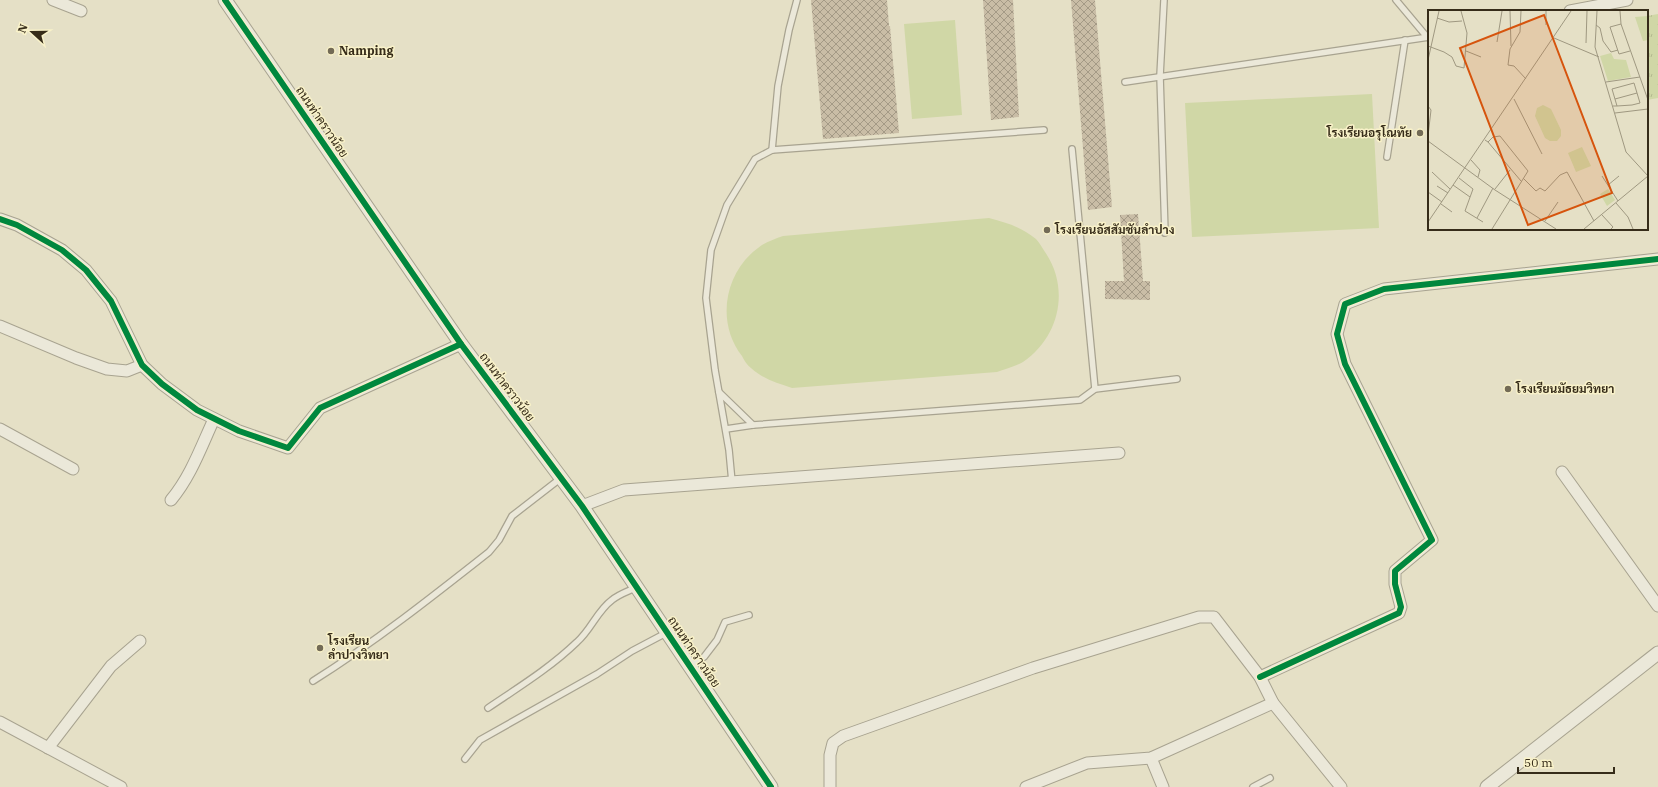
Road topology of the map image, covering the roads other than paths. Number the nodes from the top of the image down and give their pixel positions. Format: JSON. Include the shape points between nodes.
{"nodes":[{"id":1,"x":53,"y":0,"type":"edge"},
{"id":2,"x":225,"y":0,"type":"edge"},
{"id":3,"x":797,"y":0,"type":"edge"},
{"id":4,"x":1164,"y":0,"type":"edge"},
{"id":5,"x":1396,"y":0,"type":"edge"},
{"id":6,"x":1627,"y":0,"type":"edge"},
{"id":7,"x":1582,"y":4,"type":"edge"},
{"id":8,"x":1572,"y":10,"type":"edge"},
{"id":9,"x":81,"y":11,"type":"dead end"},
{"id":10,"x":1428,"y":37,"type":"edge"},
{"id":11,"x":1405,"y":40,"type":"junction"},
{"id":12,"x":1160,"y":76,"type":"junction"},
{"id":13,"x":1125,"y":82,"type":"dead end"},
{"id":14,"x":1044,"y":130,"type":"dead end"},
{"id":15,"x":1072,"y":149,"type":"dead end"},
{"id":16,"x":772,"y":150,"type":"junction"},
{"id":17,"x":1387,"y":157,"type":"dead end"},
{"id":18,"x":0,"y":219,"type":"edge"},
{"id":19,"x":1165,"y":233,"type":"dead end"},
{"id":20,"x":1658,"y":259,"type":"edge"},
{"id":21,"x":0,"y":326,"type":"edge"},
{"id":22,"x":461,"y":344,"type":"junction"},
{"id":23,"x":142,"y":365,"type":"junction"},
{"id":24,"x":1177,"y":379,"type":"dead end"},
{"id":25,"x":1095,"y":389,"type":"junction"},
{"id":26,"x":719,"y":392,"type":"junction"},
{"id":27,"x":214,"y":419,"type":"junction"},
{"id":28,"x":753,"y":425,"type":"junction"},
{"id":29,"x":0,"y":429,"type":"edge"},
{"id":30,"x":726,"y":429,"type":"junction"},
{"id":31,"x":1119,"y":453,"type":"dead end"},
{"id":32,"x":73,"y":469,"type":"dead end"},
{"id":33,"x":1562,"y":472,"type":"dead end"},
{"id":34,"x":561,"y":478,"type":"junction"},
{"id":35,"x":732,"y":482,"type":"junction"},
{"id":36,"x":171,"y":500,"type":"dead end"},
{"id":37,"x":582,"y":506,"type":"junction"},
{"id":38,"x":636,"y":587,"type":"junction"},
{"id":39,"x":1658,"y":606,"type":"edge"},
{"id":40,"x":749,"y":616,"type":"dead end"},
{"id":41,"x":667,"y":632,"type":"junction"},
{"id":42,"x":140,"y":641,"type":"dead end"},
{"id":43,"x":1658,"y":653,"type":"edge"},
{"id":44,"x":690,"y":666,"type":"junction"},
{"id":45,"x":1260,"y":677,"type":"junction"},
{"id":46,"x":313,"y":681,"type":"dead end"},
{"id":47,"x":1273,"y":704,"type":"junction"},
{"id":48,"x":488,"y":708,"type":"dead end"},
{"id":49,"x":0,"y":722,"type":"edge"},
{"id":50,"x":48,"y":748,"type":"junction"},
{"id":51,"x":1151,"y":758,"type":"junction"},
{"id":52,"x":465,"y":759,"type":"dead end"},
{"id":53,"x":1270,"y":778,"type":"dead end"},
{"id":54,"x":1495,"y":785,"type":"edge"},
{"id":55,"x":121,"y":787,"type":"edge"},
{"id":56,"x":771,"y":787,"type":"edge"},
{"id":57,"x":830,"y":787,"type":"edge"},
{"id":58,"x":1026,"y":787,"type":"edge"},
{"id":59,"x":1163,"y":787,"type":"edge"},
{"id":60,"x":1253,"y":787,"type":"edge"},
{"id":61,"x":1340,"y":787,"type":"edge"}],
"edges":[{"from":1,"to":9,"type":"street"},
{"from":2,"to":22,"type":"street","name":"ถนนท่าคราวน้อย"},
{"from":3,"to":16,"type":"lane","via":[[788,30],[778,86]]},
{"from":4,"to":12,"type":"lane"},
{"from":5,"to":10,"type":"lane"},
{"from":6,"to":7,"type":"street"},
{"from":7,"to":8,"type":"street"},
{"from":10,"to":11,"type":"lane"},
{"from":11,"to":12,"type":"lane"},
{"from":11,"to":17,"type":"lane"},
{"from":12,"to":13,"type":"lane"},
{"from":12,"to":19,"type":"lane"},
{"from":14,"to":16,"type":"lane"},
{"from":15,"to":25,"type":"lane"},
{"from":16,"to":26,"type":"lane","via":[[755,159],[727,205],[711,250],[706,298]]},
{"from":18,"to":23,"type":"street","via":[[17,225],[62,250],[86,270],[111,301]]},
{"from":20,"to":45,"type":"street","via":[[1384,289],[1345,304],[1337,334],[1345,364],[1432,540],[1396,571],[1395,584],[1401,608],[1399,613]]},
{"from":21,"to":23,"type":"street","via":[[107,369],[126,371]]},
{"from":22,"to":27,"type":"street","via":[[320,408],[288,448]]},
{"from":22,"to":34,"type":"street","name":"ถนนท่าคราวน้อย"},
{"from":23,"to":27,"type":"street","via":[[162,384],[197,410]]},
{"from":24,"to":25,"type":"lane"},
{"from":25,"to":28,"type":"lane","via":[[1080,400]]},
{"from":26,"to":28,"type":"lane"},
{"from":26,"to":30,"type":"lane"},
{"from":27,"to":36,"type":"street","via":[[182,486]]},
{"from":28,"to":30,"type":"lane"},
{"from":29,"to":32,"type":"street"},
{"from":30,"to":35,"type":"lane"},
{"from":31,"to":35,"type":"street"},
{"from":33,"to":39,"type":"street"},
{"from":34,"to":37,"type":"street","name":"ถนนท่าคราวน้อย"},
{"from":34,"to":46,"type":"lane","via":[[512,516],[500,540],[490,552],[380,637]]},
{"from":35,"to":37,"type":"street","via":[[624,490]]},
{"from":37,"to":38,"type":"street","name":"ถนนท่าคราวน้อย"},
{"from":38,"to":41,"type":"street","name":"ถนนท่าคราวน้อย"},
{"from":38,"to":48,"type":"lane","via":[[612,599],[588,630],[555,662]]},
{"from":40,"to":44,"type":"lane","via":[[725,622],[717,640],[704,657]]},
{"from":41,"to":44,"type":"street","name":"ถนนท่าคราวน้อย"},
{"from":41,"to":52,"type":"lane","via":[[480,740]]},
{"from":42,"to":50,"type":"street","via":[[111,666]]},
{"from":43,"to":54,"type":"street"},
{"from":44,"to":56,"type":"street","name":"ถนนท่าคราวน้อย"},
{"from":45,"to":47,"type":"street"},
{"from":45,"to":57,"type":"street","via":[[1214,617],[1200,617],[1033,668],[842,736],[833,743],[830,755]]},
{"from":47,"to":51,"type":"street"},
{"from":47,"to":61,"type":"street"},
{"from":49,"to":50,"type":"street"},
{"from":50,"to":55,"type":"street"},
{"from":51,"to":58,"type":"street","via":[[1087,763]]},
{"from":51,"to":59,"type":"street"},
{"from":53,"to":60,"type":"lane"}]}
